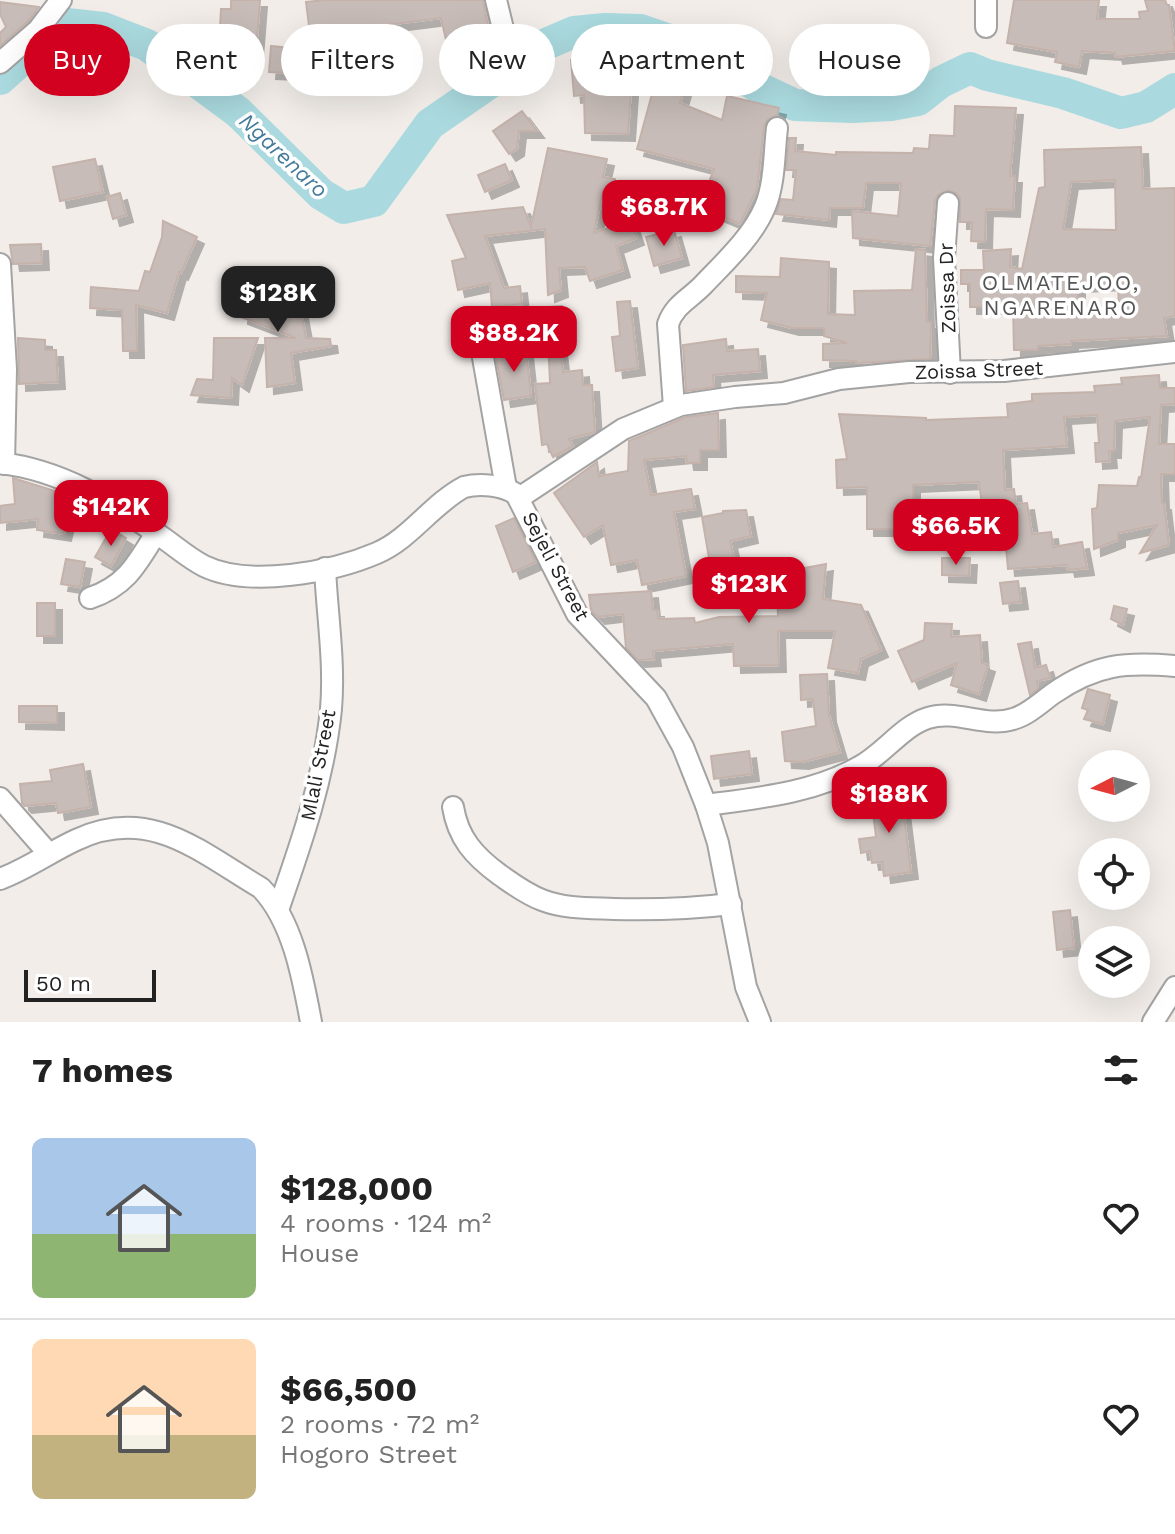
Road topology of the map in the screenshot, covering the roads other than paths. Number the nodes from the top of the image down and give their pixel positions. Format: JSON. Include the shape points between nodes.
{"nodes":[{"id":1,"x":61,"y":0,"type":"edge"},
{"id":2,"x":496,"y":0,"type":"edge"},
{"id":3,"x":986,"y":0,"type":"edge"},
{"id":4,"x":502,"y":24,"type":"edge"},
{"id":5,"x":986,"y":27,"type":"dead end"},
{"id":6,"x":0,"y":63,"type":"edge"},
{"id":7,"x":777,"y":128,"type":"dead end"},
{"id":8,"x":948,"y":203,"type":"dead end"},
{"id":9,"x":0,"y":264,"type":"edge"},
{"id":10,"x":479,"y":335,"type":"dead end"},
{"id":11,"x":1175,"y":352,"type":"edge"},
{"id":12,"x":950,"y":373,"type":"junction"},
{"id":13,"x":674,"y":407,"type":"junction"},
{"id":14,"x":2,"y":464,"type":"edge"},
{"id":15,"x":513,"y":493,"type":"junction"},
{"id":16,"x":156,"y":533,"type":"junction"},
{"id":17,"x":325,"y":568,"type":"junction"},
{"id":18,"x":90,"y":598,"type":"dead end"},
{"id":19,"x":1175,"y":666,"type":"edge"},
{"id":20,"x":0,"y":798,"type":"edge"},
{"id":21,"x":706,"y":805,"type":"junction"},
{"id":22,"x":453,"y":807,"type":"dead end"},
{"id":23,"x":49,"y":854,"type":"junction"},
{"id":24,"x":0,"y":879,"type":"edge"},
{"id":25,"x":731,"y":904,"type":"junction"},
{"id":26,"x":278,"y":910,"type":"junction"},
{"id":27,"x":1175,"y":987,"type":"edge"},
{"id":28,"x":311,"y":1022,"type":"edge"},
{"id":29,"x":760,"y":1022,"type":"edge"},
{"id":30,"x":1153,"y":1022,"type":"edge"}],
"edges":[{"from":1,"to":6,"type":"street","via":[[38,30]]},
{"from":2,"to":4,"type":"street"},
{"from":3,"to":5,"type":"street"},
{"from":7,"to":13,"type":"street","via":[[765,207],[729,257],[671,313]]},
{"from":8,"to":12,"type":"street","name":"Zoissa Dr","via":[[944,258]]},
{"from":9,"to":14,"type":"street","via":[[6,369]]},
{"from":10,"to":15,"type":"street","name":"Sejeli Street"},
{"from":11,"to":12,"type":"street","name":"Zoissa Street"},
{"from":12,"to":13,"type":"street","name":"Zoissa Street","via":[[839,379],[784,393]]},
{"from":13,"to":15,"type":"street","name":"Zoissa Street","via":[[623,429]]},
{"from":14,"to":16,"type":"street","via":[[60,477]]},
{"from":15,"to":17,"type":"street","via":[[476,484],[464,487],[379,553]]},
{"from":15,"to":21,"type":"street","name":"Sejeli Street","via":[[577,614],[664,711]]},
{"from":16,"to":17,"type":"street","via":[[222,572],[278,576]]},
{"from":16,"to":18,"type":"street","via":[[122,582]]},
{"from":17,"to":26,"type":"street","name":"Mlali Street","via":[[332,665],[327,742]]},
{"from":19,"to":21,"type":"street","via":[[1101,668],[1011,720],[935,716],[920,721],[873,759],[829,781]]},
{"from":20,"to":23,"type":"street"},
{"from":21,"to":25,"type":"street","name":"Sejeli Street"},
{"from":22,"to":25,"type":"street","via":[[463,841],[472,851],[541,900],[583,908],[649,910]]},
{"from":23,"to":24,"type":"street"},
{"from":23,"to":26,"type":"street","via":[[105,829],[152,828],[261,888]]},
{"from":25,"to":29,"type":"street","name":"Sejeli Street","via":[[746,987]]},
{"from":26,"to":28,"type":"street"},
{"from":27,"to":30,"type":"street"}]}
